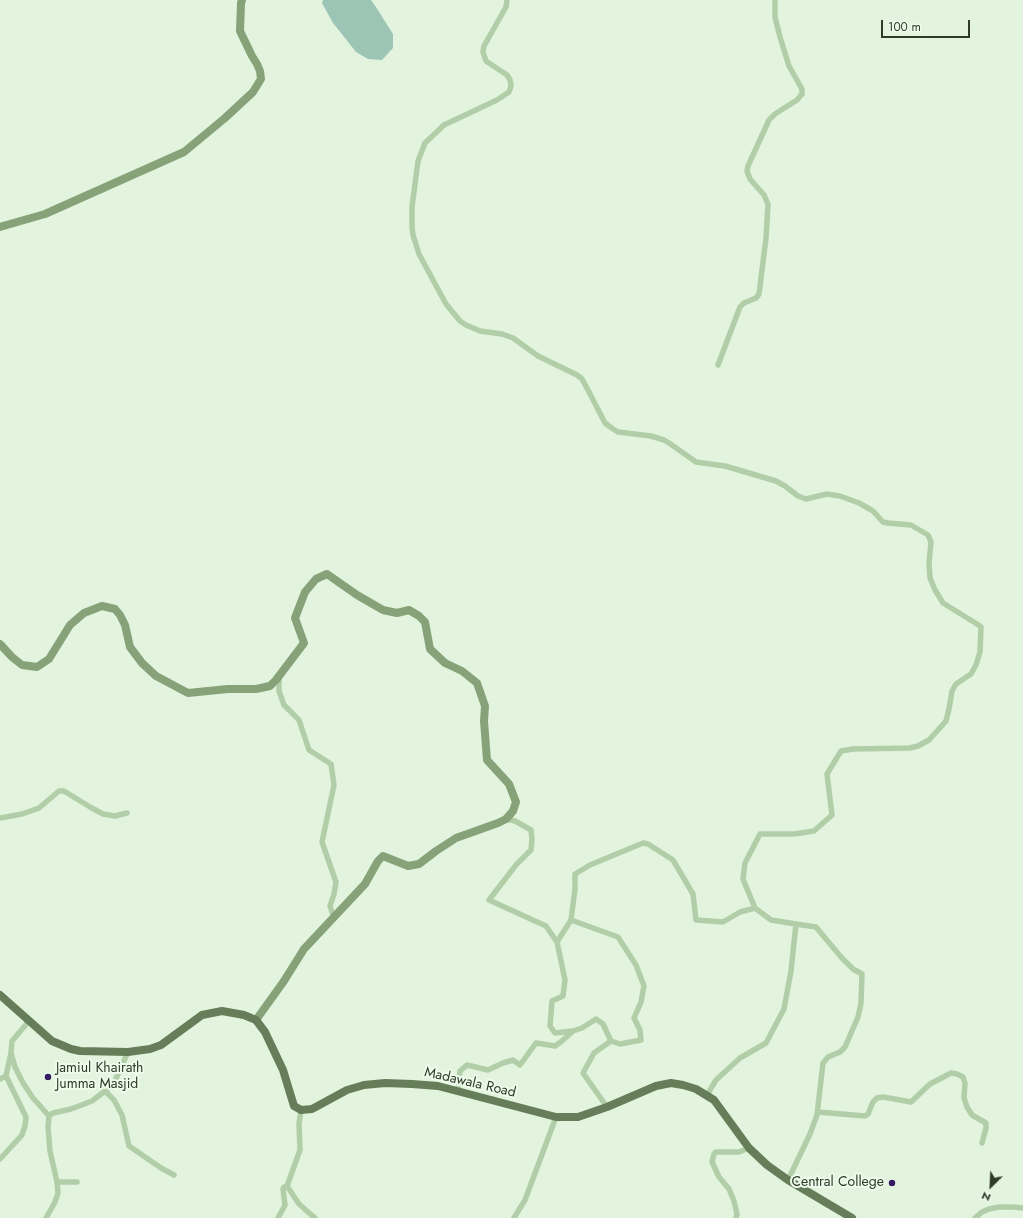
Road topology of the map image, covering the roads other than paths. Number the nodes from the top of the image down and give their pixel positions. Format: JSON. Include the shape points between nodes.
{"nodes":[{"id":1,"x":242,"y":0,"type":"edge"},
{"id":2,"x":507,"y":0,"type":"edge"},
{"id":3,"x":775,"y":0,"type":"edge"},
{"id":4,"x":0,"y":227,"type":"edge"},
{"id":5,"x":718,"y":365,"type":"dead end"},
{"id":6,"x":0,"y":644,"type":"edge"},
{"id":7,"x":279,"y":676,"type":"junction"},
{"id":8,"x":127,"y":814,"type":"dead end"},
{"id":9,"x":0,"y":818,"type":"edge"},
{"id":10,"x":506,"y":819,"type":"junction"},
{"id":11,"x":755,"y":908,"type":"junction"},
{"id":12,"x":334,"y":918,"type":"junction"},
{"id":13,"x":571,"y":920,"type":"junction"},
{"id":14,"x":796,"y":924,"type":"junction"},
{"id":15,"x":557,"y":942,"type":"junction"},
{"id":16,"x":0,"y":995,"type":"edge"},
{"id":17,"x":256,"y":1020,"type":"junction"},
{"id":18,"x":29,"y":1021,"type":"junction"},
{"id":19,"x":573,"y":1030,"type":"junction"},
{"id":20,"x":611,"y":1041,"type":"junction"},
{"id":21,"x":128,"y":1052,"type":"junction"},
{"id":22,"x":11,"y":1053,"type":"junction"},
{"id":23,"x":6,"y":1076,"type":"junction"},
{"id":24,"x":0,"y":1080,"type":"edge"},
{"id":25,"x":105,"y":1091,"type":"junction"},
{"id":26,"x":458,"y":1091,"type":"junction"},
{"id":27,"x":707,"y":1095,"type":"junction"},
{"id":28,"x":607,"y":1107,"type":"junction"},
{"id":29,"x":301,"y":1110,"type":"junction"},
{"id":30,"x":818,"y":1112,"type":"junction"},
{"id":31,"x":49,"y":1116,"type":"junction"},
{"id":32,"x":556,"y":1117,"type":"junction"},
{"id":33,"x":982,"y":1144,"type":"dead end"},
{"id":34,"x":749,"y":1148,"type":"junction"},
{"id":35,"x":0,"y":1159,"type":"edge"},
{"id":36,"x":174,"y":1175,"type":"dead end"},
{"id":37,"x":788,"y":1180,"type":"junction"},
{"id":38,"x":57,"y":1182,"type":"junction"},
{"id":39,"x":77,"y":1182,"type":"dead end"},
{"id":40,"x":288,"y":1186,"type":"junction"},
{"id":41,"x":1023,"y":1208,"type":"edge"},
{"id":42,"x":46,"y":1218,"type":"edge"},
{"id":43,"x":278,"y":1218,"type":"edge"},
{"id":44,"x":315,"y":1218,"type":"edge"},
{"id":45,"x":514,"y":1218,"type":"edge"},
{"id":46,"x":736,"y":1218,"type":"edge"},
{"id":47,"x":852,"y":1218,"type":"edge"},
{"id":48,"x":975,"y":1218,"type":"edge"}],
"edges":[{"from":1,"to":4,"type":"street","via":[[240,31],[257,64],[261,79],[253,92],[184,152],[45,214]]},
{"from":2,"to":11,"type":"street","via":[[506,7],[483,52],[486,61],[507,74],[511,86],[508,92],[493,102],[444,125],[426,143],[418,161],[412,207],[413,231],[419,254],[446,304],[466,325],[480,331],[513,338],[538,356],[577,375],[582,379],[605,423],[618,432],[664,440],[696,462],[725,466],[776,481],[806,499],[828,494],[840,496],[873,511],[883,522],[911,525],[928,535],[931,542],[930,578],[934,590],[943,603],[980,627],[980,652],[976,665],[971,674],[956,684],[952,691],[946,721],[929,740],[910,748],[841,751],[827,774],[832,815],[814,831],[760,834],[745,863],[743,879]]},
{"from":3,"to":5,"type":"street","via":[[775,17],[780,37],[789,66],[802,89],[802,94],[770,120],[748,166],[750,179],[764,195],[768,204],[759,294],[740,307]]},
{"from":6,"to":7,"type":"street","via":[[22,665],[37,667],[49,659],[70,625],[84,612],[102,606],[115,609],[120,615],[130,647],[142,663],[156,676],[188,692],[256,689],[270,686]]},
{"from":7,"to":10,"type":"street","via":[[304,643],[295,618],[305,592],[316,579],[328,574],[383,610],[397,613],[409,610],[419,616],[425,622],[430,649],[445,663],[462,671],[477,683],[485,706],[487,760],[509,784],[516,802]]},
{"from":7,"to":12,"type":"street","via":[[279,691],[284,705],[299,720],[309,750],[331,764],[334,785],[322,842],[336,882],[330,906]]},
{"from":8,"to":9,"type":"street","via":[[103,814],[64,791],[59,791],[39,808]]},
{"from":10,"to":12,"type":"street","via":[[456,838],[419,864],[408,866],[383,856],[365,884]]},
{"from":10,"to":15,"type":"street","via":[[516,821],[531,830],[531,850],[489,900],[546,926]]},
{"from":11,"to":13,"type":"street","via":[[740,912],[723,922],[696,920],[693,894],[673,860],[643,843],[575,874]]},
{"from":11,"to":14,"type":"street","via":[[771,920]]},
{"from":12,"to":17,"type":"street","via":[[304,950]]},
{"from":13,"to":15,"type":"street"},
{"from":13,"to":20,"type":"street","via":[[618,937],[636,966],[644,986],[634,1018],[640,1030],[641,1040],[620,1044]]},
{"from":14,"to":27,"type":"street","via":[[784,1009],[766,1043],[740,1058],[716,1080]]},
{"from":14,"to":30,"type":"street","via":[[816,927],[841,957],[862,974],[858,1017],[845,1047],[823,1063]]},
{"from":15,"to":19,"type":"street","via":[[565,980],[563,996],[552,1001],[550,1026],[555,1033]]},
{"from":16,"to":18,"type":"main road"},
{"from":17,"to":21,"type":"main road","via":[[244,1014],[227,1011],[202,1015],[160,1045]]},
{"from":17,"to":29,"type":"main road","via":[[266,1032],[279,1060],[294,1106]]},
{"from":18,"to":21,"type":"main road","via":[[52,1041],[71,1049]]},
{"from":18,"to":22,"type":"street","via":[[12,1041]]},
{"from":19,"to":20,"type":"street","via":[[582,1028],[596,1019],[603,1024]]},
{"from":19,"to":26,"type":"street","via":[[555,1046],[536,1043],[520,1065],[513,1060],[488,1070],[467,1065],[460,1070]]},
{"from":20,"to":28,"type":"street","via":[[594,1053],[583,1073]]},
{"from":21,"to":25,"type":"street","via":[[114,1083]]},
{"from":22,"to":23,"type":"street"},
{"from":22,"to":31,"type":"street","via":[[23,1083]]},
{"from":23,"to":24,"type":"street"},
{"from":23,"to":35,"type":"street","via":[[26,1118],[22,1135]]},
{"from":25,"to":31,"type":"street","via":[[92,1101]]},
{"from":25,"to":36,"type":"street","via":[[114,1100],[122,1115],[132,1150]]},
{"from":26,"to":29,"type":"main road","name":"Madawala Road","via":[[412,1084],[364,1085],[347,1090],[312,1109]]},
{"from":26,"to":32,"type":"main road","name":"Madawala Road"},
{"from":27,"to":28,"type":"main road","name":"Madawala Road","via":[[684,1085],[663,1084]]},
{"from":27,"to":34,"type":"main road","name":"Madawala Road","via":[[714,1100]]},
{"from":28,"to":32,"type":"main road","name":"Madawala Road","via":[[578,1117]]},
{"from":29,"to":40,"type":"street","via":[[300,1150]]},
{"from":30,"to":33,"type":"street","via":[[865,1116],[877,1098],[911,1102],[930,1084],[951,1073],[957,1074],[963,1077],[967,1107],[972,1115],[986,1124]]},
{"from":30,"to":37,"type":"street"},
{"from":31,"to":38,"type":"street","via":[[50,1151]]},
{"from":32,"to":45,"type":"street","via":[[525,1200]]},
{"from":34,"to":37,"type":"main road","name":"Madawala Road"},
{"from":34,"to":46,"type":"street","via":[[739,1152],[716,1152],[712,1162],[719,1177],[730,1189]]},
{"from":37,"to":47,"type":"main road","name":"Madawala Road"},
{"from":38,"to":39,"type":"street"},
{"from":38,"to":42,"type":"street","via":[[58,1194]]},
{"from":40,"to":43,"type":"street","via":[[283,1189],[285,1205]]},
{"from":40,"to":44,"type":"street","via":[[299,1204]]},
{"from":41,"to":48,"type":"street","via":[[989,1209]]}]}
